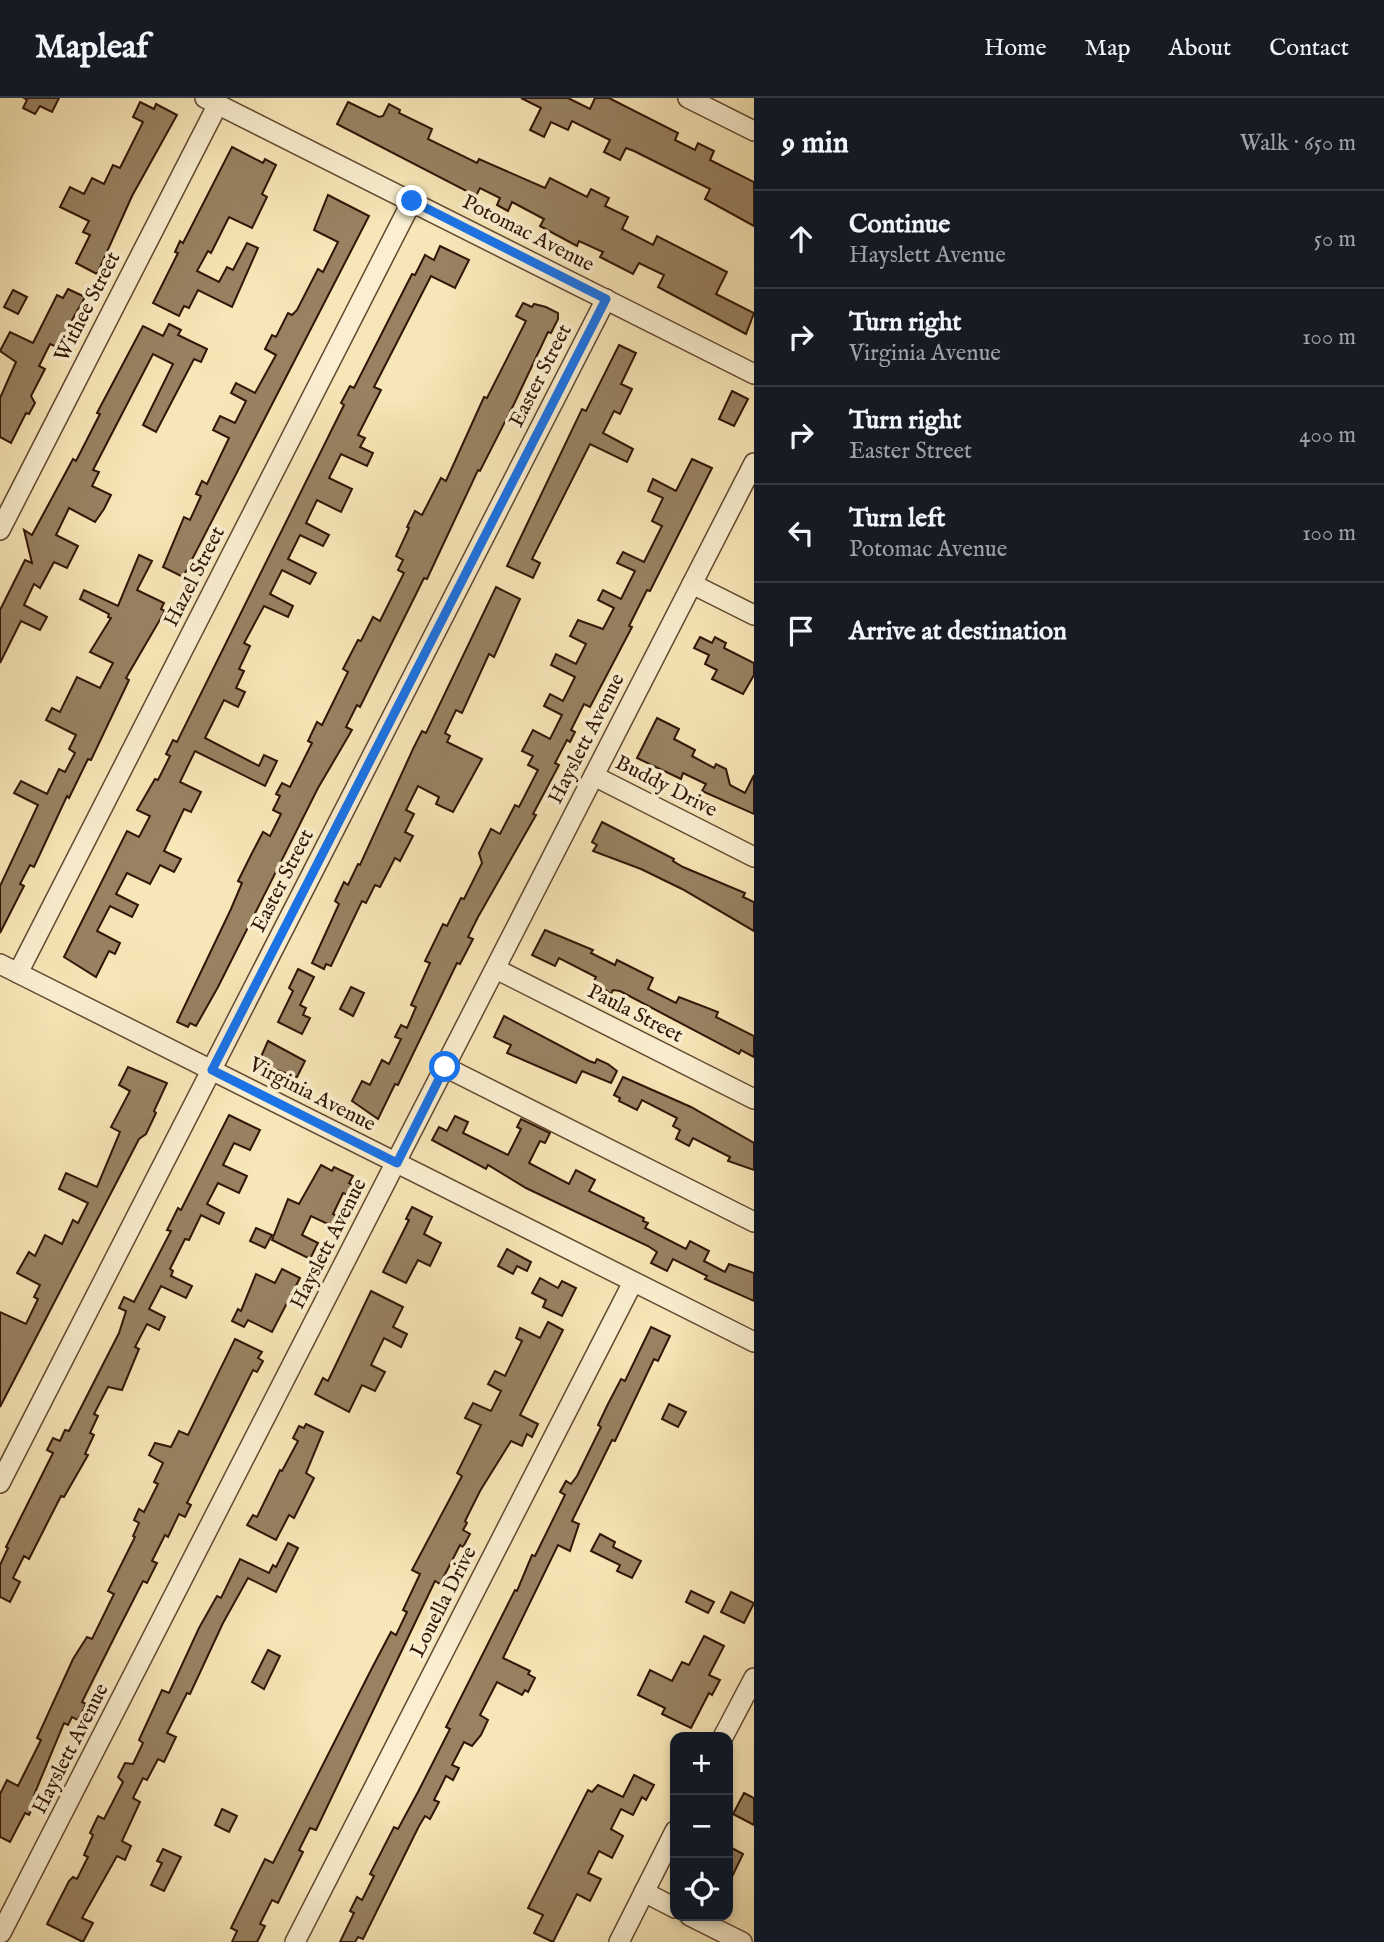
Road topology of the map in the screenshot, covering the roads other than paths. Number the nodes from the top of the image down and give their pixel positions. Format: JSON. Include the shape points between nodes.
{"nodes":[{"id":1,"x":688,"y":98,"type":"edge"},
{"id":2,"x":211,"y":101,"type":"edge"},
{"id":3,"x":754,"y":131,"type":"edge"},
{"id":4,"x":412,"y":201,"type":"junction"},
{"id":5,"x":606,"y":299,"type":"junction"},
{"id":6,"x":754,"y":374,"type":"edge"},
{"id":7,"x":754,"y":463,"type":"edge"},
{"id":8,"x":0,"y":530,"type":"edge"},
{"id":9,"x":692,"y":584,"type":"junction"},
{"id":10,"x":754,"y":615,"type":"edge"},
{"id":11,"x":594,"y":776,"type":"junction"},
{"id":12,"x":754,"y":857,"type":"edge"},
{"id":13,"x":0,"y":964,"type":"edge"},
{"id":14,"x":496,"y":969,"type":"junction"},
{"id":15,"x":18,"y":973,"type":"junction"},
{"id":16,"x":445,"y":1067,"type":"junction"},
{"id":17,"x":212,"y":1070,"type":"junction"},
{"id":18,"x":754,"y":1100,"type":"edge"},
{"id":19,"x":397,"y":1163,"type":"junction"},
{"id":20,"x":754,"y":1222,"type":"edge"},
{"id":21,"x":633,"y":1282,"type":"junction"},
{"id":22,"x":754,"y":1342,"type":"edge"},
{"id":23,"x":0,"y":1483,"type":"edge"},
{"id":24,"x":754,"y":1678,"type":"edge"},
{"id":25,"x":749,"y":1700,"type":"edge"},
{"id":26,"x":727,"y":1732,"type":"edge"},
{"id":27,"x":670,"y":1841,"type":"edge"},
{"id":28,"x":644,"y":1892,"type":"junction"},
{"id":29,"x":670,"y":1905,"type":"edge"},
{"id":30,"x":700,"y":1921,"type":"edge"},
{"id":31,"x":7,"y":1936,"type":"edge"},
{"id":32,"x":295,"y":1942,"type":"edge"},
{"id":33,"x":619,"y":1942,"type":"edge"},
{"id":34,"x":742,"y":1942,"type":"edge"}],
"edges":[{"from":1,"to":3,"type":"street"},
{"from":2,"to":4,"type":"street","name":"Potomac Avenue"},
{"from":2,"to":8,"type":"street","name":"Withee Street"},
{"from":4,"to":5,"type":"street","name":"Potomac Avenue"},
{"from":4,"to":15,"type":"street","name":"Hazel Street"},
{"from":5,"to":6,"type":"street","name":"Potomac Avenue"},
{"from":5,"to":17,"type":"street","name":"Easter Street"},
{"from":7,"to":9,"type":"street","name":"Hayslett Avenue"},
{"from":9,"to":10,"type":"street"},
{"from":9,"to":11,"type":"street","name":"Hayslett Avenue"},
{"from":11,"to":12,"type":"street","name":"Buddy Drive"},
{"from":11,"to":14,"type":"street","name":"Hayslett Avenue"},
{"from":13,"to":15,"type":"street","name":"Virginia Avenue"},
{"from":14,"to":16,"type":"street","name":"Hayslett Avenue"},
{"from":14,"to":18,"type":"street","name":"Paula Street"},
{"from":15,"to":17,"type":"street","name":"Virginia Avenue"},
{"from":16,"to":19,"type":"street","name":"Hayslett Avenue"},
{"from":16,"to":20,"type":"street"},
{"from":17,"to":19,"type":"street","name":"Virginia Avenue"},
{"from":17,"to":23,"type":"street","name":"Easter Street"},
{"from":19,"to":21,"type":"street","name":"Virginia Avenue"},
{"from":19,"to":31,"type":"street","name":"Hayslett Avenue"},
{"from":21,"to":22,"type":"street","name":"Virginia Avenue"},
{"from":21,"to":32,"type":"street","name":"Louella Drive"},
{"from":24,"to":25,"type":"street"},
{"from":25,"to":26,"type":"street"},
{"from":27,"to":28,"type":"street"},
{"from":28,"to":29,"type":"street"},
{"from":28,"to":33,"type":"street"},
{"from":30,"to":34,"type":"street"}]}
